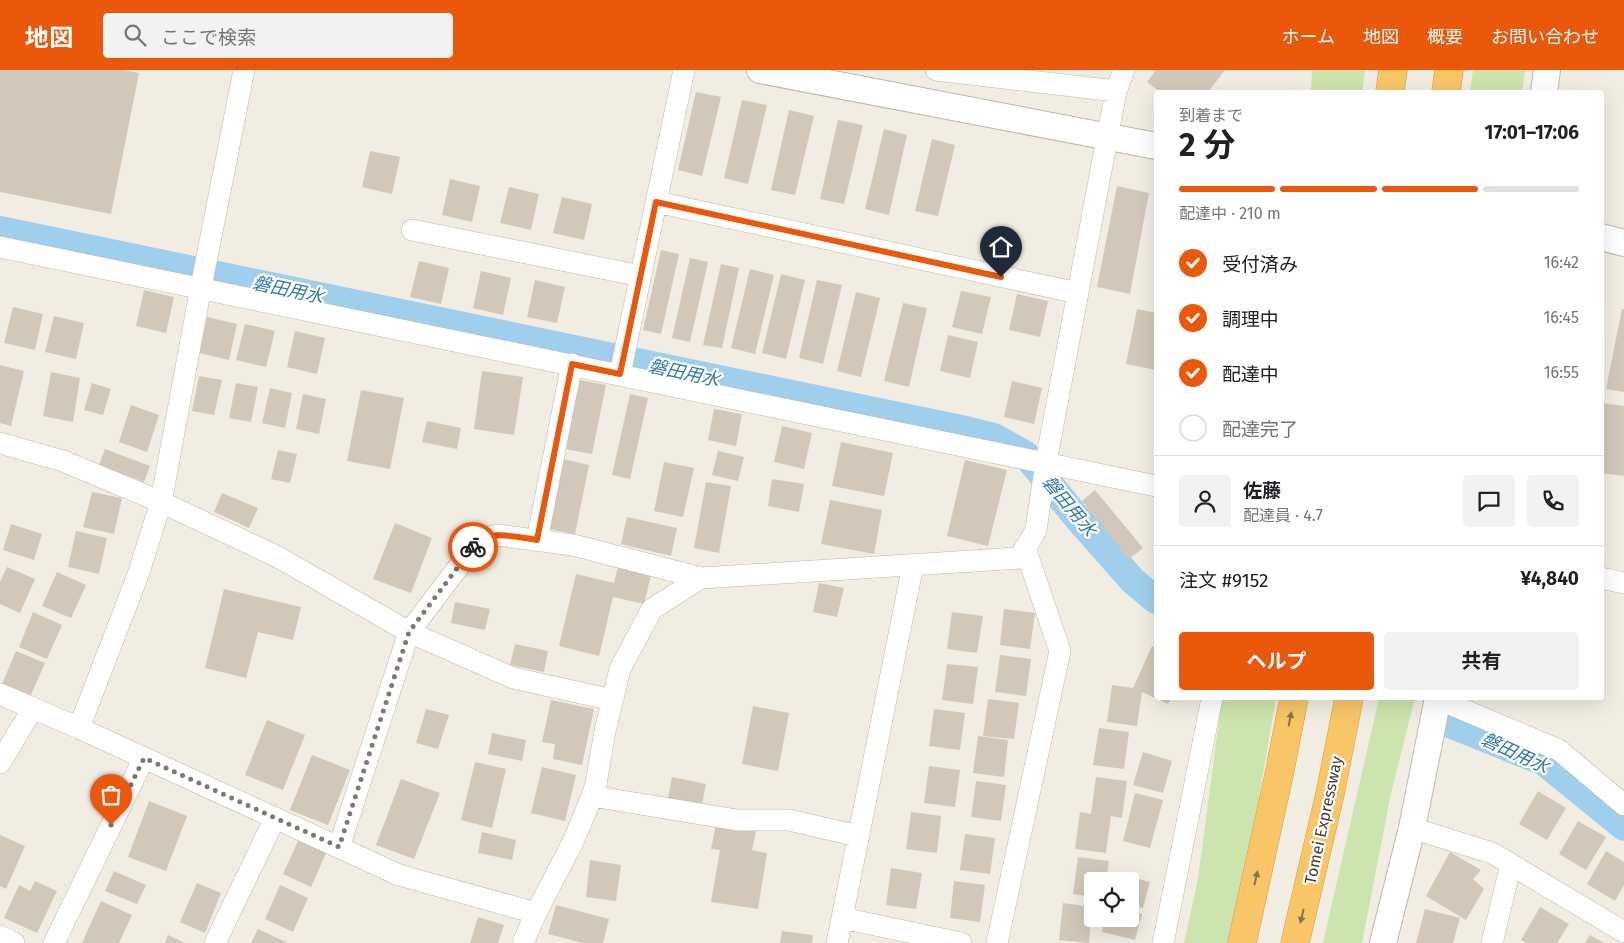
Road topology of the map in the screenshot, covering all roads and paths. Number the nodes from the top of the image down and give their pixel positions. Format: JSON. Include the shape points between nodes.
{"nodes":[{"id":1,"x":244,"y":70,"type":"edge"},
{"id":2,"x":684,"y":70,"type":"edge"},
{"id":3,"x":760,"y":70,"type":"edge"},
{"id":4,"x":936,"y":70,"type":"edge"},
{"id":5,"x":1124,"y":70,"type":"edge"},
{"id":6,"x":1393,"y":70,"type":"edge"},
{"id":7,"x":1449,"y":70,"type":"edge"},
{"id":8,"x":1547,"y":70,"type":"edge"},
{"id":9,"x":1390,"y":90,"type":"edge"},
{"id":10,"x":1446,"y":90,"type":"edge"},
{"id":11,"x":1544,"y":90,"type":"edge"},
{"id":12,"x":1116,"y":91,"type":"junction"},
{"id":13,"x":1108,"y":137,"type":"junction"},
{"id":14,"x":1154,"y":146,"type":"edge"},
{"id":15,"x":656,"y":202,"type":"junction"},
{"id":16,"x":412,"y":230,"type":"dead end"},
{"id":17,"x":1604,"y":238,"type":"edge"},
{"id":18,"x":1624,"y":243,"type":"edge"},
{"id":19,"x":0,"y":247,"type":"edge"},
{"id":20,"x":641,"y":276,"type":"junction"},
{"id":21,"x":201,"y":287,"type":"junction"},
{"id":22,"x":1078,"y":293,"type":"junction"},
{"id":23,"x":572,"y":364,"type":"junction"},
{"id":24,"x":620,"y":374,"type":"junction"},
{"id":25,"x":0,"y":442,"type":"edge"},
{"id":26,"x":1046,"y":462,"type":"junction"},
{"id":27,"x":1154,"y":486,"type":"edge"},
{"id":28,"x":161,"y":502,"type":"junction"},
{"id":29,"x":537,"y":540,"type":"junction"},
{"id":30,"x":1025,"y":548,"type":"junction"},
{"id":31,"x":912,"y":565,"type":"junction"},
{"id":32,"x":701,"y":578,"type":"junction"},
{"id":33,"x":1604,"y":579,"type":"edge"},
{"id":34,"x":1624,"y":583,"type":"edge"},
{"id":35,"x":409,"y":632,"type":"junction"},
{"id":36,"x":0,"y":694,"type":"edge"},
{"id":37,"x":613,"y":700,"type":"junction"},
{"id":38,"x":1212,"y":700,"type":"edge"},
{"id":39,"x":1294,"y":700,"type":"edge"},
{"id":40,"x":1349,"y":700,"type":"edge"},
{"id":41,"x":1438,"y":700,"type":"edge"},
{"id":42,"x":1443,"y":700,"type":"edge"},
{"id":43,"x":33,"y":708,"type":"junction"},
{"id":44,"x":78,"y":728,"type":"junction"},
{"id":45,"x":144,"y":758,"type":"junction"},
{"id":46,"x":0,"y":763,"type":"edge"},
{"id":47,"x":592,"y":796,"type":"junction"},
{"id":48,"x":1624,"y":805,"type":"edge"},
{"id":49,"x":275,"y":818,"type":"junction"},
{"id":50,"x":1412,"y":828,"type":"junction"},
{"id":51,"x":858,"y":836,"type":"junction"},
{"id":52,"x":339,"y":847,"type":"junction"},
{"id":53,"x":1511,"y":864,"type":"junction"},
{"id":54,"x":536,"y":913,"type":"junction"},
{"id":55,"x":842,"y":918,"type":"junction"},
{"id":56,"x":1624,"y":932,"type":"edge"},
{"id":57,"x":0,"y":936,"type":"edge"},
{"id":58,"x":14,"y":943,"type":"edge"},
{"id":59,"x":54,"y":943,"type":"edge"},
{"id":60,"x":215,"y":943,"type":"edge"},
{"id":61,"x":523,"y":943,"type":"edge"},
{"id":62,"x":837,"y":943,"type":"edge"},
{"id":63,"x":962,"y":943,"type":"edge"},
{"id":64,"x":997,"y":943,"type":"edge"},
{"id":65,"x":1163,"y":943,"type":"edge"},
{"id":66,"x":1242,"y":943,"type":"edge"},
{"id":67,"x":1296,"y":943,"type":"edge"},
{"id":68,"x":1383,"y":943,"type":"edge"},
{"id":69,"x":1492,"y":943,"type":"edge"}],
"edges":[{"from":1,"to":21,"type":"street"},
{"from":2,"to":15,"type":"street"},
{"from":3,"to":13,"type":"street"},
{"from":4,"to":12,"type":"street"},
{"from":5,"to":12,"type":"street"},
{"from":6,"to":9,"type":"highway"},
{"from":7,"to":10,"type":"highway"},
{"from":8,"to":11,"type":"street"},
{"from":12,"to":13,"type":"street"},
{"from":13,"to":14,"type":"street"},
{"from":13,"to":22,"type":"street"},
{"from":15,"to":20,"type":"street"},
{"from":15,"to":22,"type":"street"},
{"from":16,"to":20,"type":"street"},
{"from":17,"to":18,"type":"street"},
{"from":19,"to":21,"type":"street"},
{"from":20,"to":24,"type":"street"},
{"from":21,"to":23,"type":"street"},
{"from":21,"to":28,"type":"street"},
{"from":22,"to":26,"type":"street"},
{"from":23,"to":24,"type":"street"},
{"from":23,"to":29,"type":"street"},
{"from":24,"to":26,"type":"street"},
{"from":25,"to":28,"type":"street","via":[[63,461]]},
{"from":26,"to":27,"type":"street"},
{"from":26,"to":30,"type":"street","via":[[1036,530]]},
{"from":28,"to":35,"type":"street","via":[[278,558]]},
{"from":28,"to":44,"type":"street","via":[[138,575]]},
{"from":29,"to":32,"type":"street","via":[[572,545]]},
{"from":29,"to":35,"type":"street","via":[[498,535],[479,540]]},
{"from":30,"to":31,"type":"street","via":[[1020,558]]},
{"from":30,"to":64,"type":"street","via":[[1060,651]]},
{"from":31,"to":32,"type":"street"},
{"from":31,"to":51,"type":"street"},
{"from":32,"to":37,"type":"street","via":[[652,609],[620,669]]},
{"from":33,"to":34,"type":"street"},
{"from":35,"to":37,"type":"street","via":[[512,678]]},
{"from":35,"to":52,"type":"street"},
{"from":36,"to":43,"type":"street"},
{"from":37,"to":47,"type":"street"},
{"from":38,"to":65,"type":"street"},
{"from":66,"to":39,"type":"highway","one_way":true},
{"from":40,"to":67,"type":"highway","name":"Tomei Expressway","one_way":true},
{"from":41,"to":50,"type":"street"},
{"from":42,"to":48,"type":"street","via":[[1559,750]]},
{"from":43,"to":44,"type":"street"},
{"from":43,"to":46,"type":"street"},
{"from":44,"to":45,"type":"street"},
{"from":45,"to":49,"type":"street"},
{"from":45,"to":59,"type":"street"},
{"from":47,"to":51,"type":"street","via":[[737,820],[789,820]]},
{"from":47,"to":54,"type":"street","via":[[573,842]]},
{"from":49,"to":52,"type":"street"},
{"from":49,"to":60,"type":"street"},
{"from":50,"to":53,"type":"street","via":[[1492,853]]},
{"from":50,"to":68,"type":"street"},
{"from":51,"to":55,"type":"street"},
{"from":52,"to":54,"type":"street","via":[[399,875]]},
{"from":53,"to":56,"type":"street"},
{"from":53,"to":69,"type":"street"},
{"from":54,"to":61,"type":"street"},
{"from":55,"to":62,"type":"street"},
{"from":55,"to":63,"type":"street"},
{"from":57,"to":58,"type":"street"}]}
